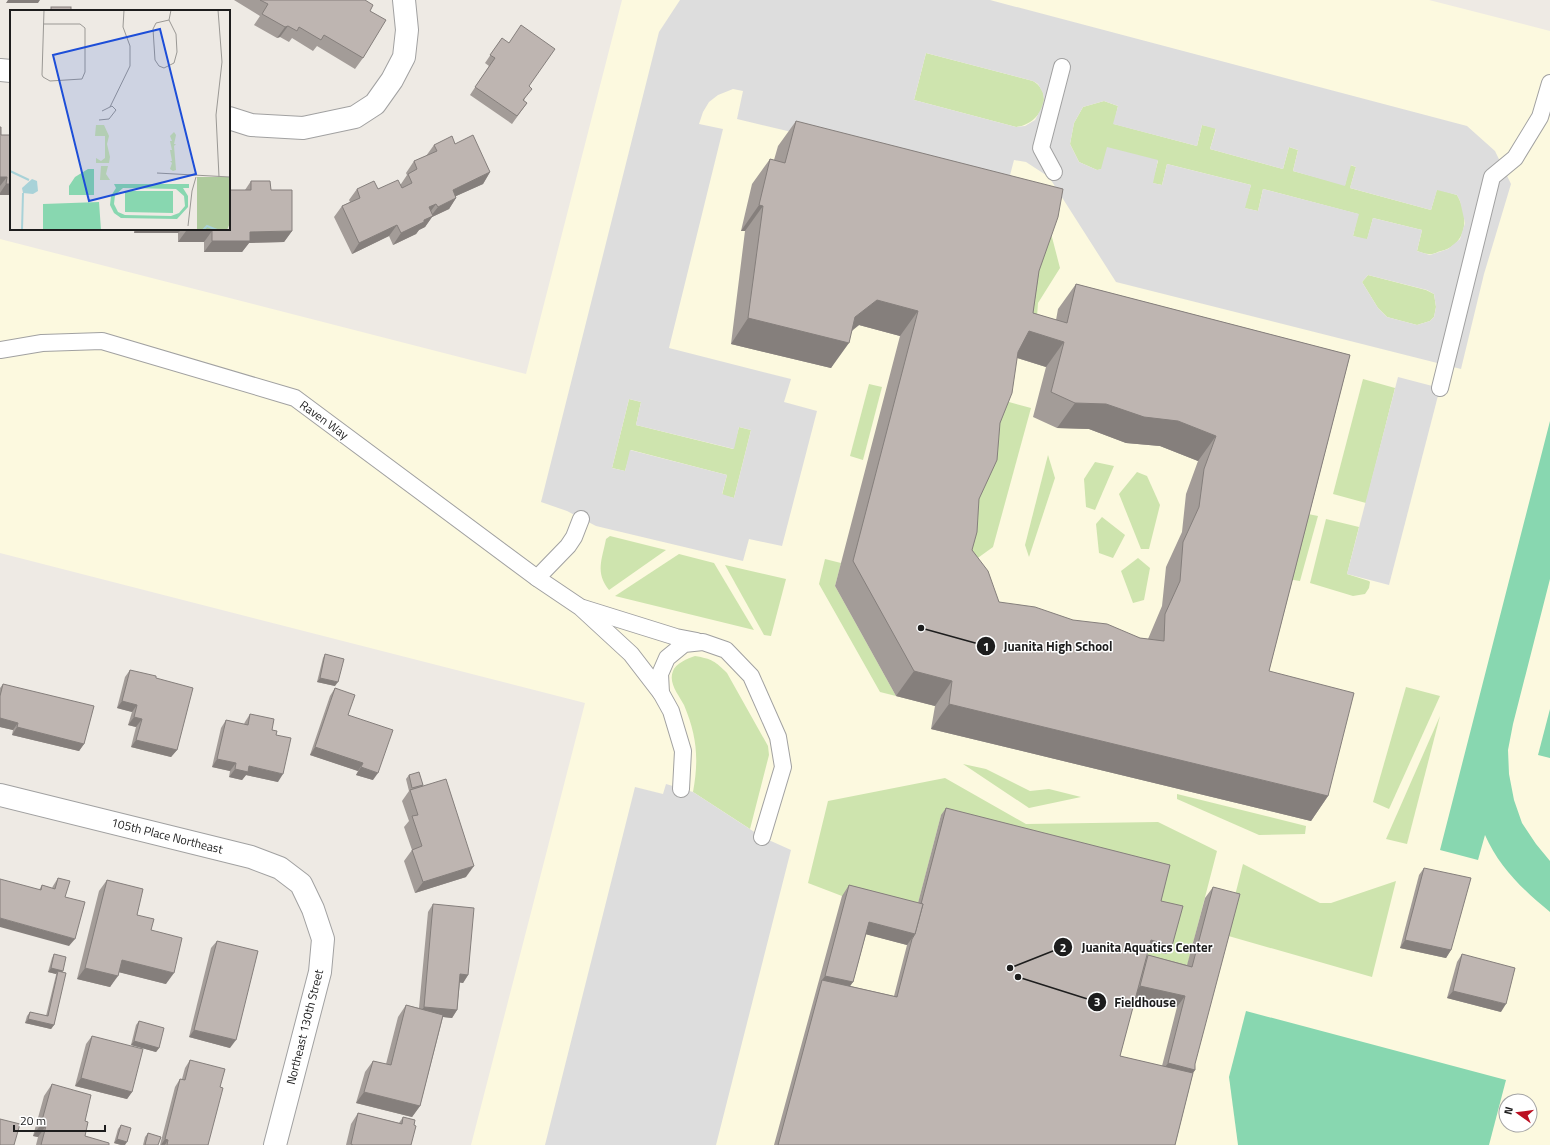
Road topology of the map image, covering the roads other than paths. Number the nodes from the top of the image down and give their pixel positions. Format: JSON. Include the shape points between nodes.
{"nodes":[{"id":1,"x":404,"y":0,"type":"edge"},
{"id":2,"x":1062,"y":67,"type":"dead end"},
{"id":3,"x":0,"y":70,"type":"edge"},
{"id":4,"x":10,"y":71,"type":"edge"},
{"id":5,"x":1550,"y":83,"type":"edge"},
{"id":6,"x":230,"y":118,"type":"edge"},
{"id":7,"x":1054,"y":172,"type":"dead end"},
{"id":8,"x":0,"y":350,"type":"edge"},
{"id":9,"x":1440,"y":388,"type":"dead end"},
{"id":10,"x":581,"y":518,"type":"dead end"},
{"id":11,"x":537,"y":578,"type":"junction"},
{"id":12,"x":580,"y":607,"type":"junction"},
{"id":13,"x":703,"y":642,"type":"junction"},
{"id":14,"x":661,"y":693,"type":"junction"},
{"id":15,"x":681,"y":789,"type":"dead end"},
{"id":16,"x":0,"y":795,"type":"edge"},
{"id":17,"x":762,"y":837,"type":"dead end"},
{"id":18,"x":313,"y":909,"type":"joint"},
{"id":19,"x":274,"y":1145,"type":"edge"}],
"edges":[{"from":1,"to":6,"type":"street","via":[[407,30],[404,57],[375,104],[356,117],[303,128],[251,125]]},
{"from":2,"to":7,"type":"lane","via":[[1041,148]]},
{"from":3,"to":4,"type":"street"},
{"from":5,"to":9,"type":"lane","via":[[1540,118],[1515,158],[1492,177]]},
{"from":8,"to":11,"type":"lane","name":"Raven Way","via":[[42,343],[102,341],[295,398]]},
{"from":10,"to":11,"type":"lane","via":[[568,546]]},
{"from":11,"to":12,"type":"lane","name":"Raven Way"},
{"from":12,"to":13,"type":"lane","via":[[676,637]]},
{"from":12,"to":14,"type":"lane","via":[[631,654]]},
{"from":13,"to":14,"type":"lane","via":[[684,644],[667,658],[660,674]]},
{"from":13,"to":17,"type":"lane","via":[[726,650],[752,676],[778,737],[782,767]]},
{"from":14,"to":15,"type":"lane","via":[[671,712],[683,751]]},
{"from":16,"to":18,"type":"street","name":"105th Place Northeast","via":[[251,857],[280,868],[301,884]]},
{"from":18,"to":19,"type":"street","name":"Northeast 130th Street","via":[[323,939],[320,972]]}]}
